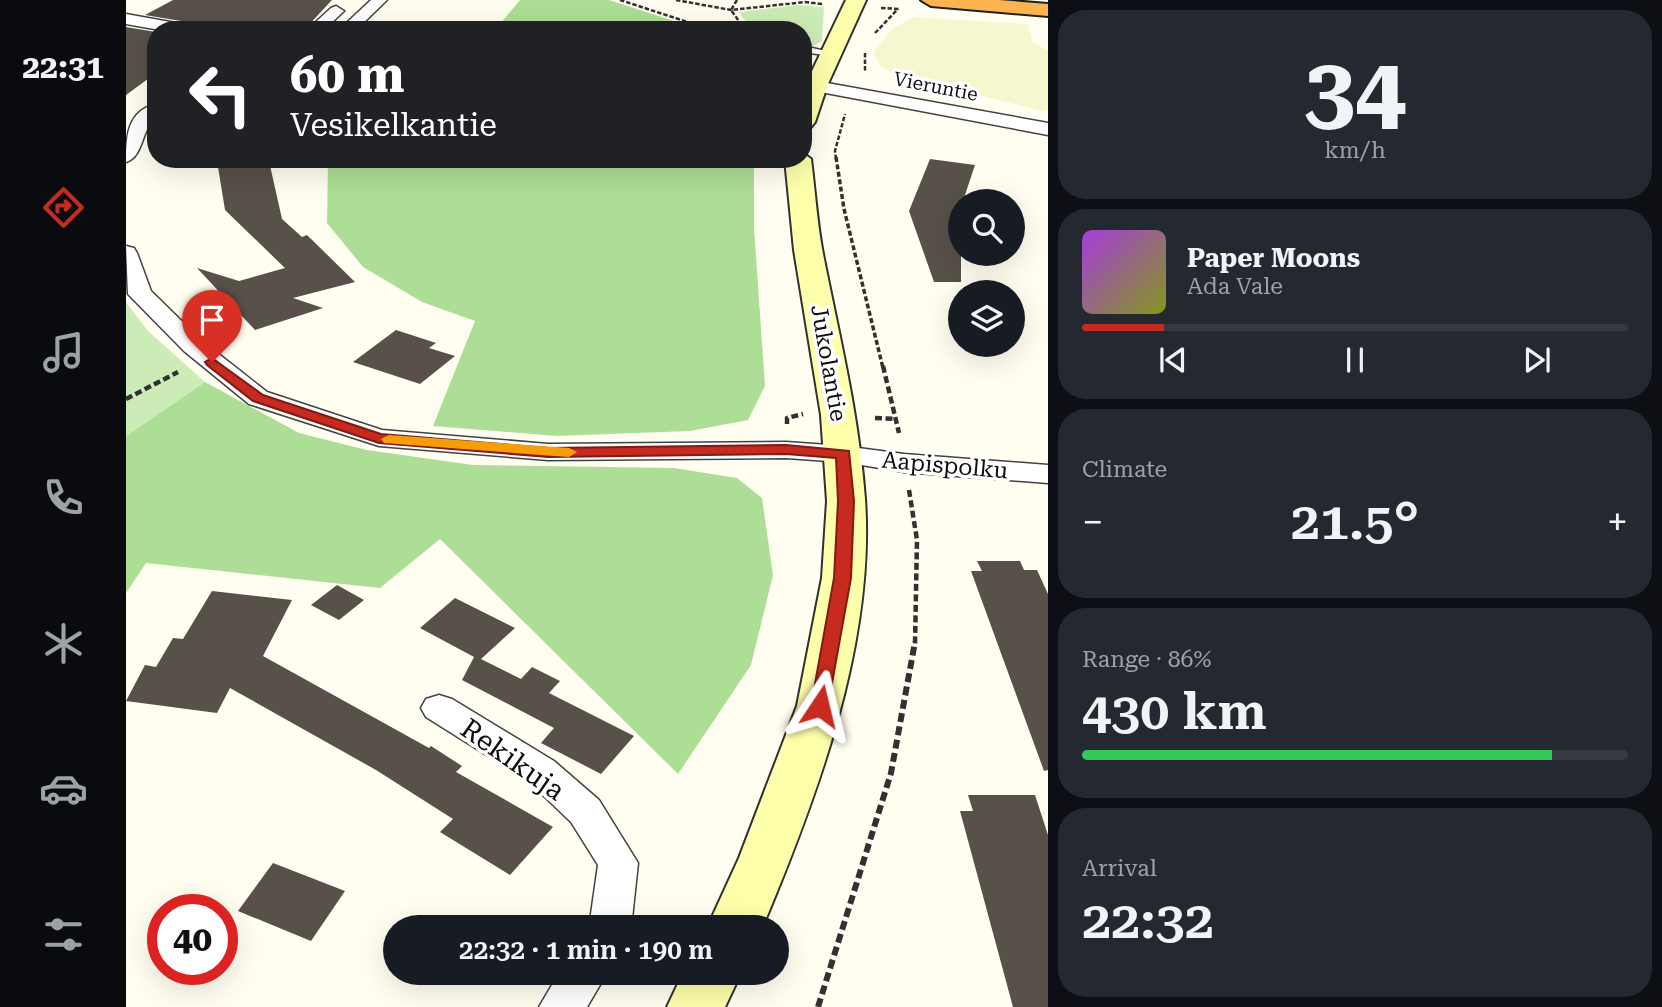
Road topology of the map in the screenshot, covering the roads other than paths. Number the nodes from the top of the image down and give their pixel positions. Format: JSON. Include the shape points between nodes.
{"nodes":[{"id":1,"x":380,"y":0,"type":"edge"},
{"id":2,"x":856,"y":0,"type":"edge"},
{"id":3,"x":931,"y":0,"type":"edge"},
{"id":4,"x":1000,"y":0,"type":"edge"},
{"id":5,"x":1048,"y":4,"type":"edge"},
{"id":6,"x":336,"y":10,"type":"dead end"},
{"id":7,"x":1048,"y":10,"type":"edge"},
{"id":8,"x":126,"y":19,"type":"edge"},
{"id":9,"x":324,"y":21,"type":"edge"},
{"id":10,"x":357,"y":21,"type":"edge"},
{"id":11,"x":147,"y":23,"type":"edge"},
{"id":12,"x":812,"y":50,"type":"edge"},
{"id":13,"x":831,"y":53,"type":"junction"},
{"id":14,"x":816,"y":86,"type":"junction"},
{"id":15,"x":812,"y":97,"type":"edge"},
{"id":16,"x":147,"y":116,"type":"edge"},
{"id":17,"x":1048,"y":129,"type":"edge"},
{"id":18,"x":126,"y":156,"type":"edge"},
{"id":19,"x":799,"y":168,"type":"edge"},
{"id":20,"x":126,"y":253,"type":"edge"},
{"id":21,"x":843,"y":454,"type":"junction"},
{"id":22,"x":1048,"y":474,"type":"edge"},
{"id":23,"x":439,"y":708,"type":"dead end"},
{"id":24,"x":612,"y":915,"type":"edge"},
{"id":25,"x":740,"y":915,"type":"edge"},
{"id":26,"x":577,"y":985,"type":"edge"},
{"id":27,"x":707,"y":985,"type":"edge"},
{"id":28,"x":561,"y":1007,"type":"edge"},
{"id":29,"x":696,"y":1007,"type":"edge"}],
"edges":[{"from":1,"to":10,"type":"street"},
{"from":2,"to":13,"type":"street"},
{"from":3,"to":7,"type":"highway"},
{"from":4,"to":5,"type":"highway"},
{"from":6,"to":9,"type":"street"},
{"from":8,"to":11,"type":"street"},
{"from":12,"to":13,"type":"lane"},
{"from":13,"to":14,"type":"street"},
{"from":14,"to":15,"type":"street"},
{"from":14,"to":17,"type":"street","name":"Vieruntie"},
{"from":16,"to":18,"type":"street"},
{"from":19,"to":21,"type":"street","name":"Jukolantie","via":[[808,250]]},
{"from":20,"to":21,"type":"street","name":"Aapispolku","via":[[140,294],[258,398],[379,438],[548,453],[786,450]]},
{"from":21,"to":22,"type":"street","name":"Aapispolku"},
{"from":21,"to":25,"type":"street","name":"Jukolantie","via":[[843,578],[820,706]]},
{"from":23,"to":24,"type":"street","name":"Rekikuja","via":[[541,771],[585,811],[618,863]]},
{"from":26,"to":28,"type":"street"},
{"from":27,"to":29,"type":"street"}]}
